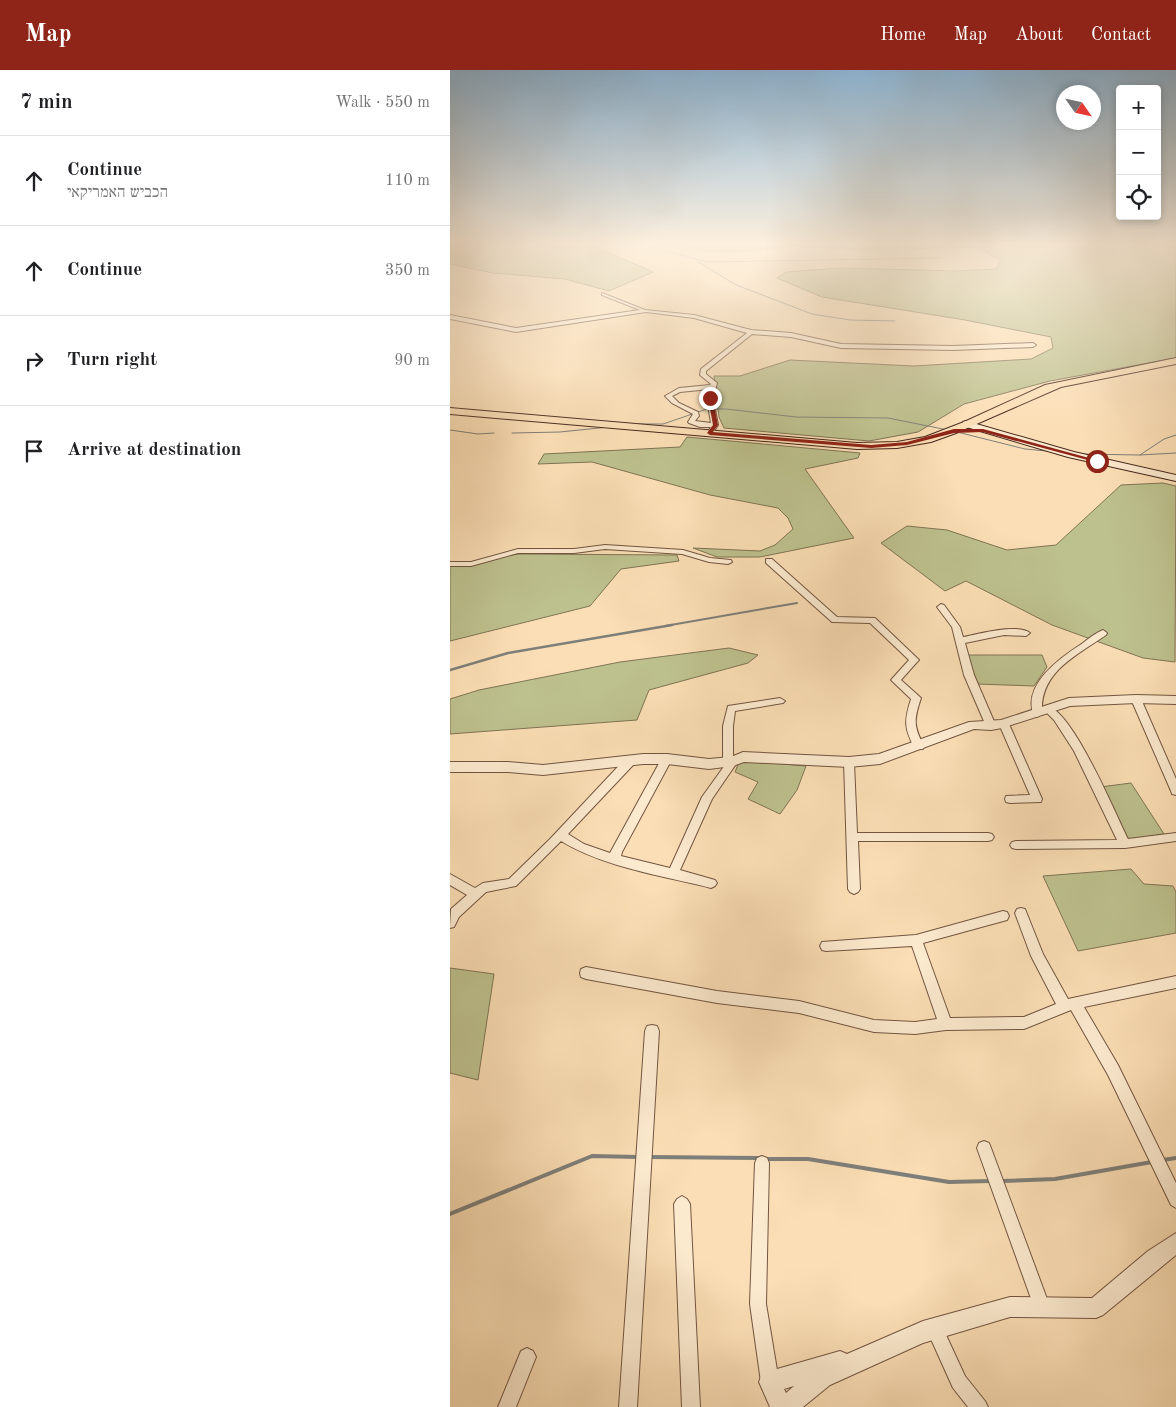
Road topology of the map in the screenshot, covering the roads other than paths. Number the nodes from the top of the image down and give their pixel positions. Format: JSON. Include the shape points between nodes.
{"nodes":[{"id":1,"x":632,"y":307,"type":"edge"},
{"id":2,"x":646,"y":312,"type":"junction"},
{"id":3,"x":450,"y":317,"type":"edge"},
{"id":4,"x":751,"y":332,"type":"junction"},
{"id":5,"x":1033,"y":345,"type":"dead end"},
{"id":6,"x":1176,"y":361,"type":"edge"},
{"id":7,"x":1058,"y":385,"type":"junction"},
{"id":8,"x":714,"y":387,"type":"junction"},
{"id":9,"x":450,"y":410,"type":"edge"},
{"id":10,"x":984,"y":416,"type":"junction"},
{"id":11,"x":967,"y":423,"type":"junction"},
{"id":12,"x":712,"y":429,"type":"junction"},
{"id":13,"x":984,"y":429,"type":"junction"},
{"id":14,"x":946,"y":433,"type":"junction"},
{"id":15,"x":917,"y":441,"type":"junction"},
{"id":16,"x":1176,"y":478,"type":"edge"},
{"id":17,"x":769,"y":561,"type":"dead end"},
{"id":18,"x":728,"y":562,"type":"dead end"},
{"id":19,"x":450,"y":564,"type":"edge"},
{"id":20,"x":941,"y":608,"type":"dead end"},
{"id":21,"x":1026,"y":633,"type":"dead end"},
{"id":22,"x":1102,"y":633,"type":"dead end"},
{"id":23,"x":959,"y":641,"type":"junction"},
{"id":24,"x":1136,"y":699,"type":"junction"},
{"id":25,"x":1176,"y":700,"type":"edge"},
{"id":26,"x":780,"y":701,"type":"dead end"},
{"id":27,"x":1042,"y":712,"type":"junction"},
{"id":28,"x":997,"y":725,"type":"junction"},
{"id":29,"x":919,"y":746,"type":"junction"},
{"id":30,"x":668,"y":759,"type":"junction"},
{"id":31,"x":631,"y":760,"type":"junction"},
{"id":32,"x":730,"y":761,"type":"junction"},
{"id":33,"x":849,"y":762,"type":"junction"},
{"id":34,"x":450,"y":767,"type":"edge"},
{"id":35,"x":1176,"y":791,"type":"edge"},
{"id":36,"x":1010,"y":799,"type":"dead end"},
{"id":37,"x":560,"y":835,"type":"junction"},
{"id":38,"x":852,"y":837,"type":"junction"},
{"id":39,"x":988,"y":838,"type":"dead end"},
{"id":40,"x":1176,"y":838,"type":"edge"},
{"id":41,"x":1016,"y":844,"type":"dead end"},
{"id":42,"x":1125,"y":844,"type":"junction"},
{"id":43,"x":615,"y":859,"type":"junction"},
{"id":44,"x":672,"y":873,"type":"junction"},
{"id":45,"x":450,"y":879,"type":"edge"},
{"id":46,"x":711,"y":883,"type":"dead end"},
{"id":47,"x":854,"y":889,"type":"dead end"},
{"id":48,"x":476,"y":894,"type":"junction"},
{"id":49,"x":1022,"y":913,"type":"dead end"},
{"id":50,"x":1003,"y":916,"type":"dead end"},
{"id":51,"x":450,"y":923,"type":"edge"},
{"id":52,"x":916,"y":940,"type":"junction"},
{"id":53,"x":826,"y":946,"type":"dead end"},
{"id":54,"x":586,"y":973,"type":"dead end"},
{"id":55,"x":1176,"y":982,"type":"edge"},
{"id":56,"x":1070,"y":1005,"type":"junction"},
{"id":57,"x":946,"y":1024,"type":"junction"},
{"id":58,"x":652,"y":1030,"type":"dead end"},
{"id":59,"x":984,"y":1148,"type":"dead end"},
{"id":60,"x":762,"y":1163,"type":"dead end"},
{"id":61,"x":1176,"y":1200,"type":"edge"},
{"id":62,"x":682,"y":1204,"type":"dead end"},
{"id":63,"x":1176,"y":1243,"type":"edge"},
{"id":64,"x":1042,"y":1307,"type":"junction"},
{"id":65,"x":934,"y":1328,"type":"junction"},
{"id":66,"x":872,"y":1353,"type":"junction"},
{"id":67,"x":527,"y":1357,"type":"dead end"},
{"id":68,"x":770,"y":1382,"type":"junction"},
{"id":69,"x":507,"y":1407,"type":"edge"},
{"id":70,"x":628,"y":1407,"type":"edge"},
{"id":71,"x":691,"y":1407,"type":"edge"},
{"id":72,"x":780,"y":1407,"type":"edge"},
{"id":73,"x":786,"y":1407,"type":"edge"},
{"id":74,"x":979,"y":1407,"type":"edge"}],
"edges":[{"from":1,"to":2,"type":"street"},
{"from":2,"to":3,"type":"street","via":[[516,330]]},
{"from":2,"to":4,"type":"street","via":[[694,317]]},
{"from":4,"to":5,"type":"street","via":[[791,335],[841,346],[954,348]]},
{"from":4,"to":8,"type":"street","via":[[702,370]]},
{"from":6,"to":7,"type":"main road"},
{"from":7,"to":10,"type":"main road"},
{"from":7,"to":11,"type":"main road","via":[[1029,392]]},
{"from":8,"to":12,"type":"street","via":[[710,398]]},
{"from":8,"to":12,"type":"street","via":[[679,390],[668,396],[675,404],[696,413],[691,422]]},
{"from":9,"to":12,"type":"main road"},
{"from":10,"to":11,"type":"main road"},
{"from":10,"to":13,"type":"main road"},
{"from":11,"to":13,"type":"main road"},
{"from":11,"to":14,"type":"main road"},
{"from":11,"to":15,"type":"main road"},
{"from":12,"to":15,"type":"main road","via":[[871,447]]},
{"from":13,"to":14,"type":"main road"},
{"from":13,"to":16,"type":"main road","via":[[1072,455]]},
{"from":14,"to":15,"type":"main road"},
{"from":17,"to":29,"type":"street","via":[[835,620],[872,620],[914,660],[896,680],[916,698],[908,722]]},
{"from":18,"to":19,"type":"street","via":[[682,552],[605,547],[574,551],[518,551],[471,564]]},
{"from":20,"to":23,"type":"street","via":[[956,627]]},
{"from":21,"to":23,"type":"street","via":[[1004,632]]},
{"from":22,"to":27,"type":"street","via":[[1052,670],[1041,684],[1034,704]]},
{"from":23,"to":28,"type":"street","via":[[968,675]]},
{"from":24,"to":25,"type":"street"},
{"from":24,"to":27,"type":"street","via":[[1069,702]]},
{"from":24,"to":35,"type":"street"},
{"from":26,"to":32,"type":"street","via":[[731,708],[728,726]]},
{"from":27,"to":28,"type":"street"},
{"from":27,"to":42,"type":"street","via":[[1053,712],[1069,732]]},
{"from":28,"to":29,"type":"street","via":[[973,725]]},
{"from":28,"to":36,"type":"street","via":[[1037,799]]},
{"from":29,"to":33,"type":"street","via":[[880,759]]},
{"from":30,"to":31,"type":"street"},
{"from":30,"to":32,"type":"street","via":[[709,764]]},
{"from":30,"to":43,"type":"street"},
{"from":31,"to":34,"type":"street","via":[[543,770]]},
{"from":31,"to":37,"type":"street"},
{"from":32,"to":33,"type":"street","via":[[770,756]]},
{"from":32,"to":44,"type":"street","via":[[707,797]]},
{"from":33,"to":38,"type":"street"},
{"from":37,"to":43,"type":"street","via":[[580,847]]},
{"from":37,"to":48,"type":"street","via":[[512,883],[483,888]]},
{"from":38,"to":39,"type":"street"},
{"from":38,"to":47,"type":"street"},
{"from":40,"to":42,"type":"street"},
{"from":41,"to":42,"type":"street"},
{"from":43,"to":44,"type":"street"},
{"from":44,"to":46,"type":"street"},
{"from":45,"to":48,"type":"street"},
{"from":48,"to":51,"type":"street","via":[[455,913]]},
{"from":49,"to":56,"type":"street","via":[[1037,956]]},
{"from":50,"to":52,"type":"street"},
{"from":52,"to":53,"type":"street"},
{"from":52,"to":57,"type":"street"},
{"from":54,"to":57,"type":"street","via":[[717,997],[799,1007],[874,1026],[914,1028]]},
{"from":55,"to":56,"type":"street"},
{"from":56,"to":57,"type":"street","via":[[1024,1023]]},
{"from":56,"to":61,"type":"street","via":[[1113,1070]]},
{"from":58,"to":70,"type":"street"},
{"from":59,"to":64,"type":"street"},
{"from":60,"to":68,"type":"street","via":[[758,1304]]},
{"from":62,"to":71,"type":"street"},
{"from":63,"to":64,"type":"street","via":[[1096,1308]]},
{"from":64,"to":65,"type":"street","via":[[1010,1307]]},
{"from":65,"to":66,"type":"street"},
{"from":65,"to":74,"type":"street","via":[[959,1382]]},
{"from":66,"to":68,"type":"street"},
{"from":66,"to":73,"type":"street","via":[[822,1377]]},
{"from":67,"to":69,"type":"street"},
{"from":68,"to":72,"type":"street"}]}
